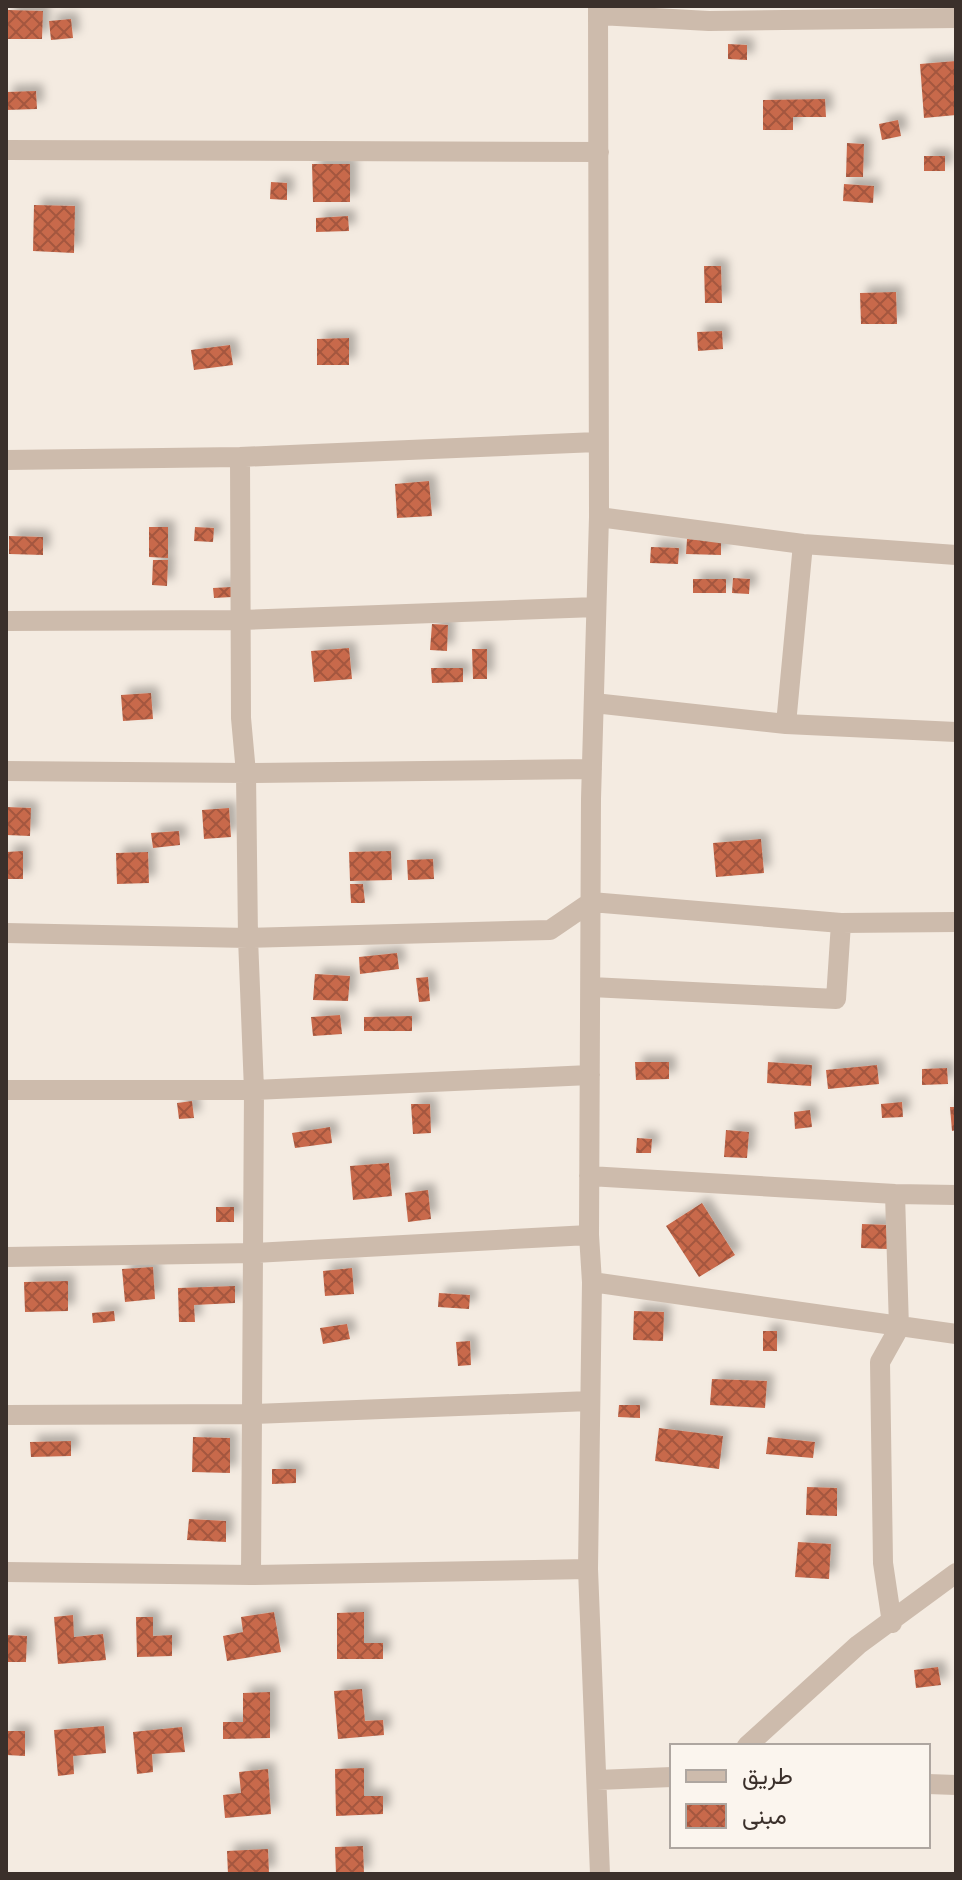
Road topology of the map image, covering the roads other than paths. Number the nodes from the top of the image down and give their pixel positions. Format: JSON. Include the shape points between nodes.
{"nodes":[{"id":1,"x":598,"y":11,"type":"edge"},
{"id":2,"x":956,"y":18,"type":"edge"},
{"id":3,"x":6,"y":150,"type":"edge"},
{"id":4,"x":599,"y":152,"type":"junction"},
{"id":5,"x":597,"y":442,"type":"junction"},
{"id":6,"x":240,"y":457,"type":"junction"},
{"id":7,"x":6,"y":460,"type":"edge"},
{"id":8,"x":599,"y":517,"type":"junction"},
{"id":9,"x":803,"y":544,"type":"junction"},
{"id":10,"x":956,"y":555,"type":"edge"},
{"id":11,"x":596,"y":607,"type":"junction"},
{"id":12,"x":241,"y":620,"type":"junction"},
{"id":13,"x":6,"y":621,"type":"edge"},
{"id":14,"x":594,"y":703,"type":"junction"},
{"id":15,"x":786,"y":724,"type":"junction"},
{"id":16,"x":956,"y":732,"type":"edge"},
{"id":17,"x":592,"y":769,"type":"junction"},
{"id":18,"x":6,"y":771,"type":"edge"},
{"id":19,"x":246,"y":773,"type":"junction"},
{"id":20,"x":591,"y":902,"type":"junction"},
{"id":21,"x":956,"y":922,"type":"edge"},
{"id":22,"x":841,"y":923,"type":"junction"},
{"id":23,"x":6,"y":933,"type":"edge"},
{"id":24,"x":248,"y":938,"type":"junction"},
{"id":25,"x":591,"y":987,"type":"junction"},
{"id":26,"x":590,"y":1075,"type":"junction"},
{"id":27,"x":6,"y":1090,"type":"edge"},
{"id":28,"x":254,"y":1090,"type":"junction"},
{"id":29,"x":589,"y":1176,"type":"junction"},
{"id":30,"x":895,"y":1194,"type":"junction"},
{"id":31,"x":956,"y":1195,"type":"edge"},
{"id":32,"x":589,"y":1235,"type":"junction"},
{"id":33,"x":254,"y":1253,"type":"junction"},
{"id":34,"x":6,"y":1257,"type":"edge"},
{"id":35,"x":592,"y":1282,"type":"junction"},
{"id":36,"x":899,"y":1328,"type":"junction"},
{"id":37,"x":956,"y":1334,"type":"edge"},
{"id":38,"x":590,"y":1401,"type":"junction"},
{"id":39,"x":253,"y":1414,"type":"junction"},
{"id":40,"x":6,"y":1415,"type":"edge"},
{"id":41,"x":588,"y":1569,"type":"junction"},
{"id":42,"x":6,"y":1572,"type":"edge"},
{"id":43,"x":956,"y":1573,"type":"edge"},
{"id":44,"x":251,"y":1575,"type":"junction"},
{"id":45,"x":892,"y":1623,"type":"junction"},
{"id":46,"x":749,"y":1744,"type":"edge"},
{"id":47,"x":670,"y":1777,"type":"edge"},
{"id":48,"x":597,"y":1780,"type":"junction"},
{"id":49,"x":930,"y":1784,"type":"edge"},
{"id":50,"x":956,"y":1785,"type":"edge"},
{"id":51,"x":600,"y":1874,"type":"edge"}],
"edges":[{"from":1,"to":2,"type":"street","via":[[709,21]]},
{"from":1,"to":4,"type":"street"},
{"from":3,"to":4,"type":"street"},
{"from":4,"to":5,"type":"street"},
{"from":5,"to":6,"type":"street"},
{"from":5,"to":8,"type":"street"},
{"from":6,"to":7,"type":"street"},
{"from":6,"to":12,"type":"street"},
{"from":8,"to":9,"type":"street"},
{"from":8,"to":11,"type":"street"},
{"from":9,"to":10,"type":"street"},
{"from":9,"to":15,"type":"street"},
{"from":11,"to":12,"type":"street"},
{"from":11,"to":14,"type":"street"},
{"from":12,"to":13,"type":"street"},
{"from":12,"to":19,"type":"street"},
{"from":14,"to":15,"type":"street"},
{"from":14,"to":17,"type":"street"},
{"from":15,"to":16,"type":"street"},
{"from":17,"to":19,"type":"street"},
{"from":17,"to":20,"type":"street"},
{"from":18,"to":19,"type":"street"},
{"from":19,"to":24,"type":"street"},
{"from":20,"to":22,"type":"street"},
{"from":20,"to":24,"type":"street","via":[[550,930]]},
{"from":20,"to":25,"type":"street"},
{"from":21,"to":22,"type":"street"},
{"from":22,"to":25,"type":"street","via":[[836,999]]},
{"from":23,"to":24,"type":"street"},
{"from":24,"to":28,"type":"street"},
{"from":25,"to":26,"type":"street"},
{"from":26,"to":28,"type":"street"},
{"from":26,"to":29,"type":"street"},
{"from":27,"to":28,"type":"street"},
{"from":28,"to":33,"type":"street"},
{"from":29,"to":30,"type":"street"},
{"from":29,"to":32,"type":"street"},
{"from":30,"to":31,"type":"street"},
{"from":30,"to":36,"type":"street"},
{"from":32,"to":33,"type":"street"},
{"from":32,"to":35,"type":"street"},
{"from":33,"to":34,"type":"street"},
{"from":33,"to":39,"type":"street"},
{"from":35,"to":36,"type":"street"},
{"from":35,"to":38,"type":"street"},
{"from":36,"to":37,"type":"street"},
{"from":36,"to":45,"type":"street","via":[[880,1362],[883,1563]]},
{"from":38,"to":39,"type":"street"},
{"from":38,"to":41,"type":"street"},
{"from":39,"to":40,"type":"street"},
{"from":39,"to":44,"type":"street"},
{"from":41,"to":44,"type":"street"},
{"from":41,"to":48,"type":"street"},
{"from":42,"to":44,"type":"street"},
{"from":43,"to":45,"type":"street"},
{"from":45,"to":46,"type":"street","via":[[858,1645]]},
{"from":47,"to":48,"type":"street"},
{"from":48,"to":51,"type":"street"},
{"from":49,"to":50,"type":"street"}]}
